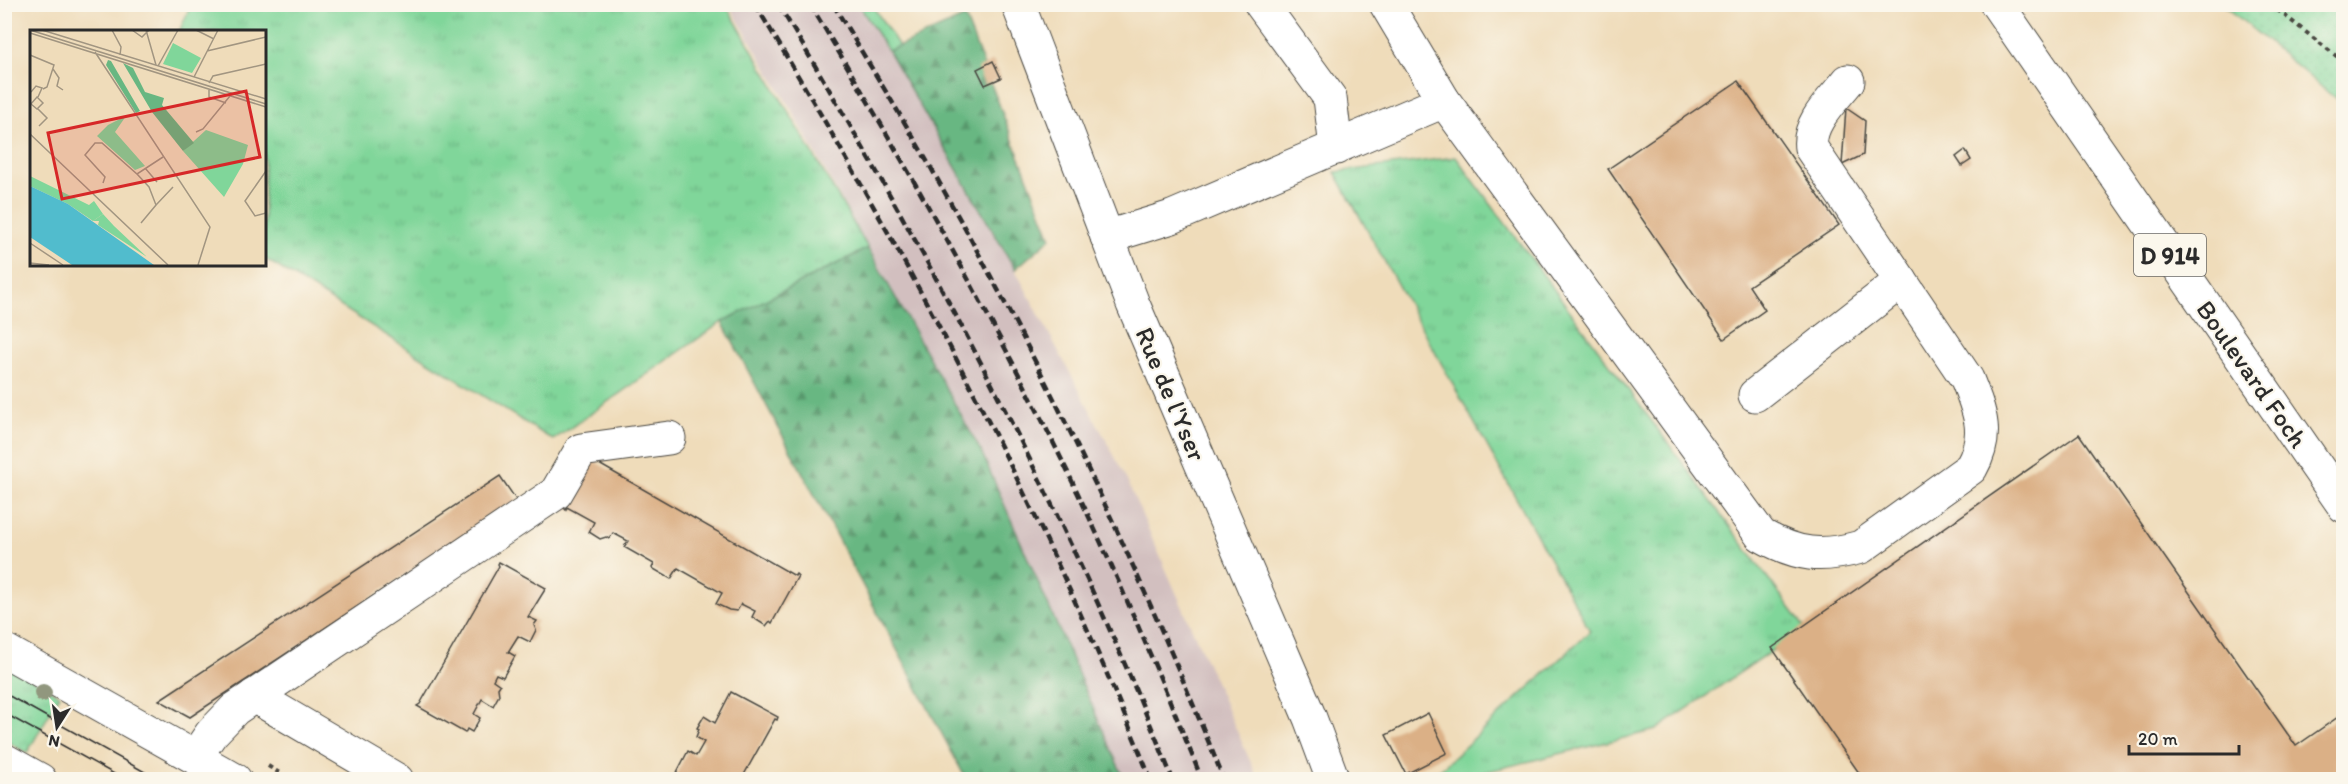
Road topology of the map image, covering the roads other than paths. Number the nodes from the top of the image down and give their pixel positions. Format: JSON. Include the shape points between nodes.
{"nodes":[{"id":1,"x":1018,"y":4,"type":"edge"},
{"id":2,"x":1261,"y":4,"type":"edge"},
{"id":3,"x":1386,"y":4,"type":"edge"},
{"id":4,"x":1997,"y":4,"type":"edge"},
{"id":5,"x":1848,"y":81,"type":"dead end"},
{"id":6,"x":1444,"y":101,"type":"junction"},
{"id":7,"x":1336,"y":148,"type":"junction"},
{"id":8,"x":1107,"y":237,"type":"junction"},
{"id":9,"x":1901,"y":281,"type":"junction"},
{"id":10,"x":1755,"y":395,"type":"dead end"},
{"id":11,"x":669,"y":438,"type":"dead end"},
{"id":12,"x":2343,"y":506,"type":"edge"},
{"id":13,"x":4,"y":650,"type":"edge"},
{"id":14,"x":254,"y":696,"type":"junction"},
{"id":15,"x":195,"y":757,"type":"junction"},
{"id":16,"x":4,"y":760,"type":"edge"},
{"id":17,"x":40,"y":780,"type":"edge"},
{"id":18,"x":235,"y":780,"type":"edge"},
{"id":19,"x":397,"y":780,"type":"edge"},
{"id":20,"x":1333,"y":780,"type":"edge"}],
"edges":[{"from":1,"to":8,"type":"main road","name":"Rue de l'Yser"},
{"from":2,"to":7,"type":"main road","via":[[1330,98]]},
{"from":3,"to":6,"type":"main road"},
{"from":4,"to":12,"type":"main road","name":"Boulevard Foch","number":"D 914"},
{"from":5,"to":9,"type":"main road","via":[[1818,120],[1809,137],[1811,148]]},
{"from":6,"to":7,"type":"main road"},
{"from":6,"to":9,"type":"main road","via":[[1761,535],[1783,547],[1822,554],[1861,547],[1971,468],[1979,455],[1982,421],[1967,379]]},
{"from":7,"to":8,"type":"main road","via":[[1172,217]]},
{"from":8,"to":20,"type":"main road","name":"Rue de l'Yser"},
{"from":9,"to":10,"type":"main road"},
{"from":11,"to":14,"type":"main road","via":[[581,450],[556,493]]},
{"from":13,"to":15,"type":"main road"},
{"from":14,"to":15,"type":"main road","via":[[235,708]]},
{"from":14,"to":19,"type":"main road"},
{"from":15,"to":18,"type":"main road"},
{"from":16,"to":17,"type":"main road"}]}
